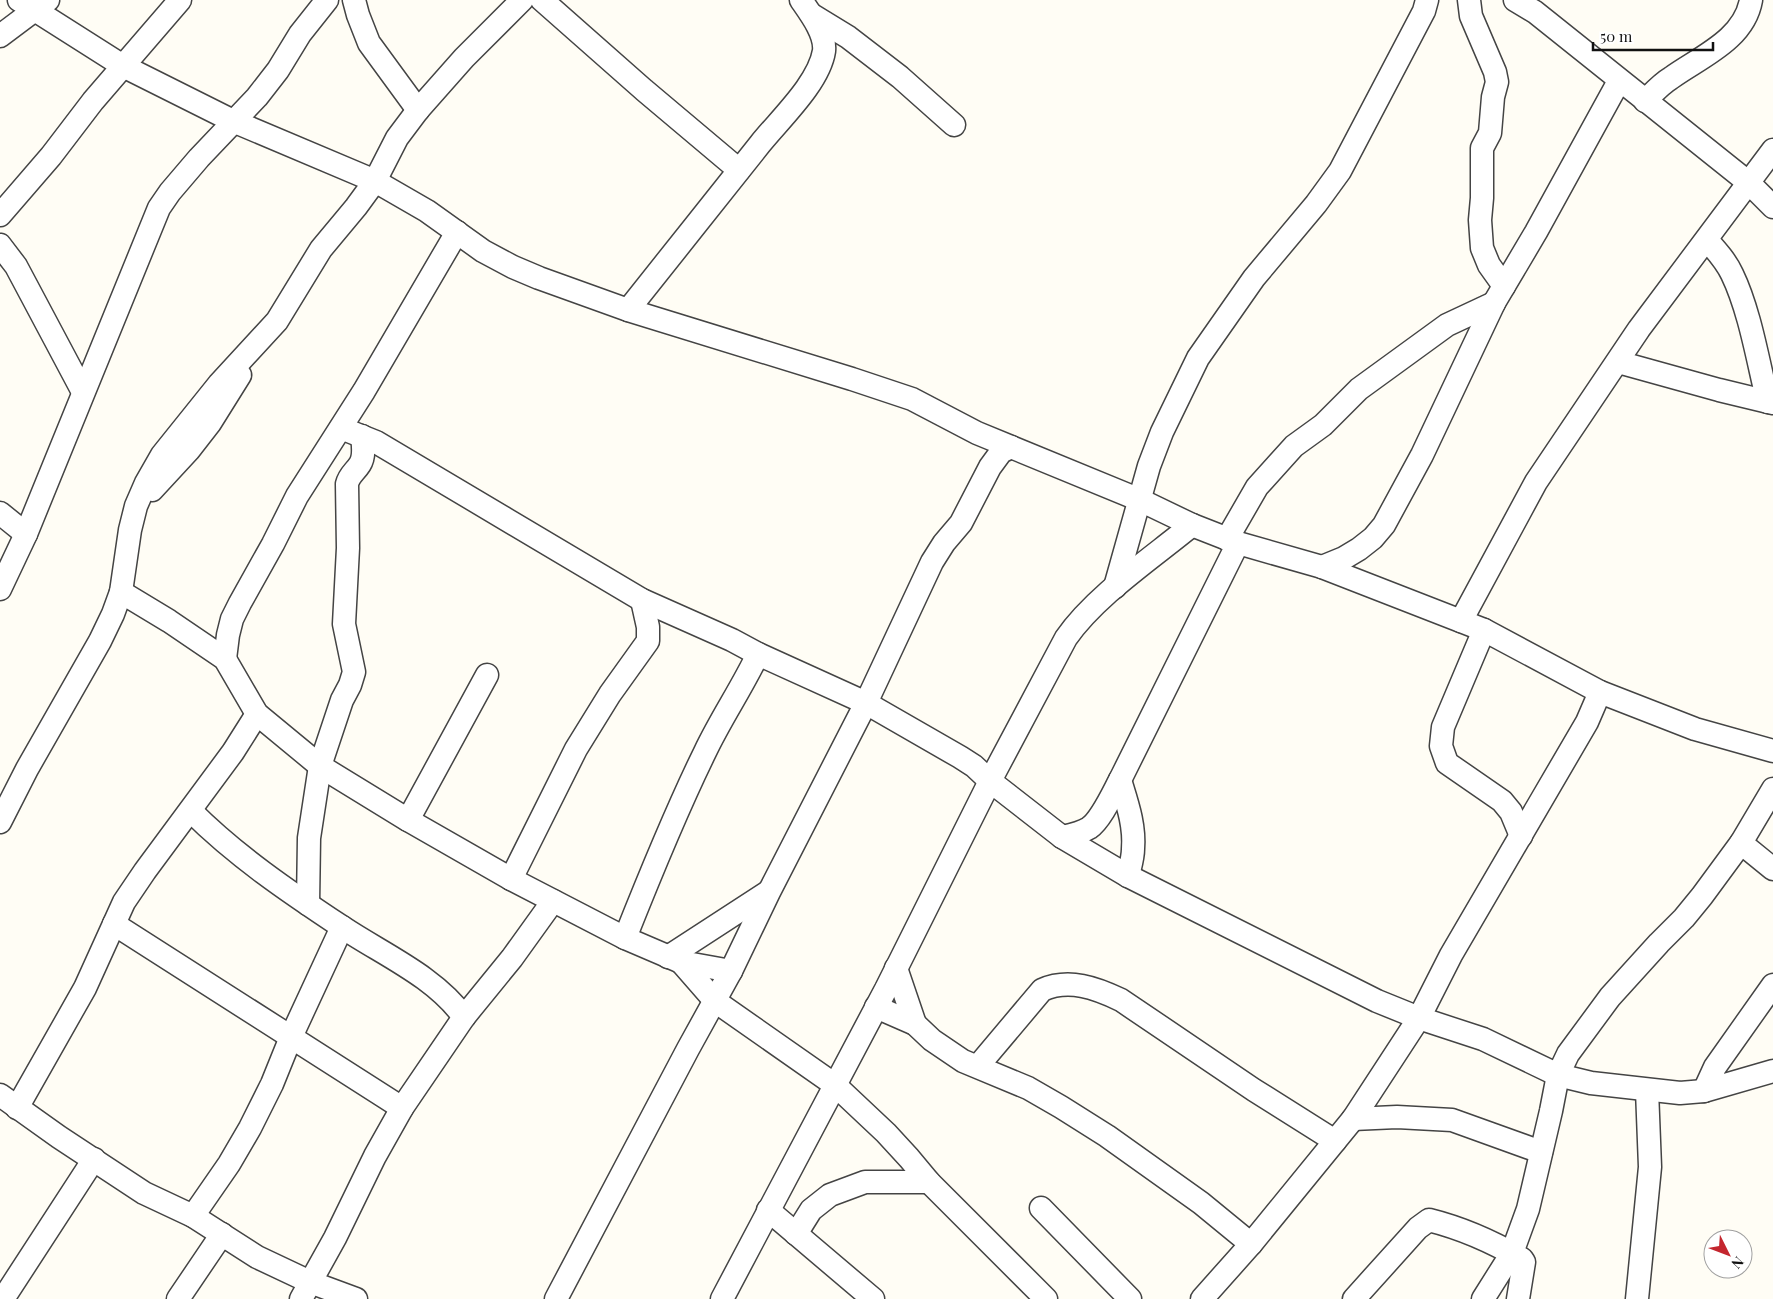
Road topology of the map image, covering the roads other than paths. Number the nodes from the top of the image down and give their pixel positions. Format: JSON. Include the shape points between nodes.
{"nodes":[{"id":1,"x":180,"y":0,"type":"edge"},
{"id":2,"x":326,"y":0,"type":"edge"},
{"id":3,"x":354,"y":0,"type":"edge"},
{"id":4,"x":522,"y":0,"type":"edge"},
{"id":5,"x":542,"y":0,"type":"edge"},
{"id":6,"x":1426,"y":0,"type":"edge"},
{"id":7,"x":1469,"y":0,"type":"edge"},
{"id":8,"x":1515,"y":0,"type":"edge"},
{"id":9,"x":1751,"y":0,"type":"edge"},
{"id":10,"x":34,"y":4,"type":"edge"},
{"id":11,"x":806,"y":8,"type":"edge"},
{"id":12,"x":0,"y":36,"type":"edge"},
{"id":13,"x":123,"y":66,"type":"junction"},
{"id":14,"x":1619,"y":81,"type":"junction"},
{"id":15,"x":1645,"y":101,"type":"junction"},
{"id":16,"x":418,"y":110,"type":"junction"},
{"id":17,"x":233,"y":121,"type":"junction"},
{"id":18,"x":954,"y":125,"type":"dead end"},
{"id":19,"x":1773,"y":150,"type":"edge"},
{"id":20,"x":739,"y":170,"type":"junction"},
{"id":21,"x":375,"y":180,"type":"junction"},
{"id":22,"x":1749,"y":182,"type":"junction"},
{"id":23,"x":1773,"y":206,"type":"edge"},
{"id":24,"x":0,"y":215,"type":"edge"},
{"id":25,"x":457,"y":232,"type":"junction"},
{"id":26,"x":1707,"y":240,"type":"junction"},
{"id":27,"x":0,"y":245,"type":"edge"},
{"id":28,"x":1499,"y":294,"type":"junction"},
{"id":29,"x":628,"y":310,"type":"junction"},
{"id":30,"x":1618,"y":362,"type":"junction"},
{"id":31,"x":364,"y":391,"type":"junction"},
{"id":32,"x":83,"y":392,"type":"junction"},
{"id":33,"x":1770,"y":402,"type":"edge"},
{"id":34,"x":341,"y":428,"type":"junction"},
{"id":35,"x":369,"y":439,"type":"junction"},
{"id":36,"x":1011,"y":446,"type":"junction"},
{"id":37,"x":1140,"y":500,"type":"junction"},
{"id":38,"x":0,"y":513,"type":"edge"},
{"id":39,"x":1192,"y":526,"type":"junction"},
{"id":40,"x":26,"y":534,"type":"junction"},
{"id":41,"x":1232,"y":541,"type":"junction"},
{"id":42,"x":1322,"y":567,"type":"junction"},
{"id":43,"x":1115,"y":587,"type":"junction"},
{"id":44,"x":0,"y":589,"type":"edge"},
{"id":45,"x":121,"y":592,"type":"junction"},
{"id":46,"x":642,"y":600,"type":"junction"},
{"id":47,"x":1461,"y":621,"type":"junction"},
{"id":48,"x":1484,"y":630,"type":"junction"},
{"id":49,"x":758,"y":654,"type":"junction"},
{"id":50,"x":225,"y":659,"type":"junction"},
{"id":51,"x":487,"y":675,"type":"dead end"},
{"id":52,"x":1600,"y":692,"type":"junction"},
{"id":53,"x":866,"y":703,"type":"junction"},
{"id":54,"x":257,"y":714,"type":"junction"},
{"id":55,"x":1773,"y":751,"type":"edge"},
{"id":56,"x":320,"y":766,"type":"junction"},
{"id":57,"x":1120,"y":780,"type":"junction"},
{"id":58,"x":990,"y":782,"type":"junction"},
{"id":59,"x":1773,"y":789,"type":"edge"},
{"id":60,"x":191,"y":811,"type":"junction"},
{"id":61,"x":408,"y":820,"type":"junction"},
{"id":62,"x":0,"y":822,"type":"edge"},
{"id":63,"x":1521,"y":836,"type":"junction"},
{"id":64,"x":1062,"y":837,"type":"junction"},
{"id":65,"x":1741,"y":843,"type":"junction"},
{"id":66,"x":1773,"y":869,"type":"edge"},
{"id":67,"x":1128,"y":876,"type":"junction"},
{"id":68,"x":517,"y":882,"type":"junction"},
{"id":69,"x":769,"y":892,"type":"junction"},
{"id":70,"x":553,"y":901,"type":"junction"},
{"id":71,"x":308,"y":904,"type":"junction"},
{"id":72,"x":114,"y":924,"type":"junction"},
{"id":73,"x":342,"y":927,"type":"junction"},
{"id":74,"x":532,"y":930,"type":"junction"},
{"id":75,"x":625,"y":938,"type":"junction"},
{"id":76,"x":675,"y":960,"type":"junction"},
{"id":77,"x":896,"y":968,"type":"junction"},
{"id":78,"x":731,"y":971,"type":"junction"},
{"id":79,"x":1773,"y":985,"type":"edge"},
{"id":80,"x":715,"y":1001,"type":"junction"},
{"id":81,"x":876,"y":1007,"type":"junction"},
{"id":82,"x":464,"y":1018,"type":"junction"},
{"id":83,"x":1419,"y":1018,"type":"junction"},
{"id":84,"x":915,"y":1024,"type":"junction"},
{"id":85,"x":291,"y":1037,"type":"junction"},
{"id":86,"x":978,"y":1066,"type":"junction"},
{"id":87,"x":1773,"y":1071,"type":"edge"},
{"id":88,"x":1558,"y":1075,"type":"junction"},
{"id":89,"x":834,"y":1085,"type":"junction"},
{"id":90,"x":1647,"y":1090,"type":"junction"},
{"id":91,"x":1704,"y":1092,"type":"junction"},
{"id":92,"x":9,"y":1101,"type":"edge"},
{"id":93,"x":402,"y":1108,"type":"junction"},
{"id":94,"x":1353,"y":1119,"type":"junction"},
{"id":95,"x":1335,"y":1141,"type":"junction"},
{"id":96,"x":1541,"y":1152,"type":"junction"},
{"id":97,"x":94,"y":1159,"type":"junction"},
{"id":98,"x":929,"y":1182,"type":"junction"},
{"id":99,"x":1041,"y":1208,"type":"dead end"},
{"id":100,"x":768,"y":1210,"type":"junction"},
{"id":101,"x":193,"y":1216,"type":"junction"},
{"id":102,"x":222,"y":1234,"type":"junction"},
{"id":103,"x":796,"y":1234,"type":"junction"},
{"id":104,"x":1251,"y":1244,"type":"junction"},
{"id":105,"x":1512,"y":1253,"type":"junction"},
{"id":106,"x":305,"y":1290,"type":"edge"},
{"id":107,"x":10,"y":1296,"type":"edge"},
{"id":108,"x":178,"y":1299,"type":"edge"},
{"id":109,"x":356,"y":1299,"type":"edge"},
{"id":110,"x":556,"y":1299,"type":"edge"},
{"id":111,"x":722,"y":1299,"type":"edge"},
{"id":112,"x":873,"y":1299,"type":"edge"},
{"id":113,"x":1046,"y":1299,"type":"edge"},
{"id":114,"x":1130,"y":1299,"type":"edge"},
{"id":115,"x":1202,"y":1299,"type":"edge"},
{"id":116,"x":1354,"y":1299,"type":"edge"},
{"id":117,"x":1483,"y":1299,"type":"edge"},
{"id":118,"x":1518,"y":1299,"type":"edge"},
{"id":119,"x":1637,"y":1299,"type":"edge"}],
"edges":[{"from":1,"to":13,"type":"street"},
{"from":2,"to":17,"type":"street","via":[[258,97]]},
{"from":3,"to":16,"type":"street","via":[[368,43]]},
{"from":4,"to":16,"type":"street"},
{"from":5,"to":20,"type":"street"},
{"from":6,"to":37,"type":"street","via":[[1424,11],[1340,171],[1254,278],[1198,358],[1159,440]]},
{"from":7,"to":28,"type":"street","via":[[1471,16],[1497,82],[1490,133],[1482,148],[1480,220],[1482,248]]},
{"from":8,"to":14,"type":"street","via":[[1535,12]]},
{"from":9,"to":15,"type":"street","via":[[1744,19],[1726,40],[1703,59],[1670,78]]},
{"from":10,"to":12,"type":"street"},
{"from":10,"to":13,"type":"street"},
{"from":11,"to":18,"type":"street","via":[[900,76]]},
{"from":11,"to":20,"type":"street","via":[[822,37],[824,50],[812,81]]},
{"from":13,"to":17,"type":"street"},
{"from":13,"to":24,"type":"street","via":[[52,156]]},
{"from":14,"to":15,"type":"street"},
{"from":14,"to":28,"type":"street"},
{"from":15,"to":22,"type":"street"},
{"from":16,"to":21,"type":"street","via":[[397,138]]},
{"from":17,"to":21,"type":"street"},
{"from":17,"to":32,"type":"street","via":[[181,179],[160,208]]},
{"from":19,"to":22,"type":"street"},
{"from":20,"to":29,"type":"street"},
{"from":21,"to":25,"type":"street"},
{"from":21,"to":45,"type":"street","via":[[321,249],[277,321],[219,384],[162,455],[136,506]]},
{"from":22,"to":23,"type":"street"},
{"from":22,"to":26,"type":"street"},
{"from":25,"to":29,"type":"street","via":[[513,267]]},
{"from":25,"to":31,"type":"street"},
{"from":26,"to":30,"type":"street"},
{"from":26,"to":33,"type":"street","via":[[1733,275]]},
{"from":27,"to":32,"type":"street","via":[[16,266]]},
{"from":28,"to":41,"type":"street","via":[[1439,330],[1359,389],[1323,425],[1294,446],[1257,487]]},
{"from":28,"to":42,"type":"street","via":[[1422,455],[1384,525],[1359,549]]},
{"from":29,"to":36,"type":"street","via":[[912,399],[976,433]]},
{"from":30,"to":33,"type":"street"},
{"from":30,"to":47,"type":"street","via":[[1536,482]]},
{"from":31,"to":34,"type":"street"},
{"from":31,"to":35,"type":"street"},
{"from":32,"to":40,"type":"street"},
{"from":34,"to":35,"type":"street"},
{"from":34,"to":50,"type":"street","via":[[298,496],[240,603],[232,619]]},
{"from":35,"to":46,"type":"street"},
{"from":35,"to":56,"type":"street","via":[[361,463],[347,484],[344,624],[354,672]]},
{"from":36,"to":37,"type":"street"},
{"from":36,"to":53,"type":"street","via":[[1001,452],[990,467],[961,523],[932,562]]},
{"from":37,"to":39,"type":"street"},
{"from":37,"to":43,"type":"street"},
{"from":38,"to":40,"type":"street"},
{"from":39,"to":41,"type":"street"},
{"from":39,"to":43,"type":"street"},
{"from":40,"to":44,"type":"street"},
{"from":41,"to":42,"type":"street"},
{"from":41,"to":57,"type":"street"},
{"from":42,"to":47,"type":"street"},
{"from":43,"to":58,"type":"street","via":[[1076,623],[1066,638]]},
{"from":45,"to":50,"type":"street"},
{"from":45,"to":62,"type":"street","via":[[100,641]]},
{"from":46,"to":49,"type":"street"},
{"from":46,"to":68,"type":"street","via":[[648,641],[576,749]]},
{"from":47,"to":48,"type":"street"},
{"from":48,"to":52,"type":"street"},
{"from":48,"to":63,"type":"street","via":[[1443,727],[1441,746],[1447,763],[1502,801],[1511,812]]},
{"from":49,"to":53,"type":"street"},
{"from":49,"to":75,"type":"street","via":[[706,750],[665,838]]},
{"from":50,"to":54,"type":"street"},
{"from":51,"to":61,"type":"street"},
{"from":52,"to":55,"type":"street","via":[[1695,729]]},
{"from":52,"to":63,"type":"street"},
{"from":53,"to":58,"type":"street","via":[[967,761]]},
{"from":53,"to":69,"type":"street"},
{"from":54,"to":56,"type":"street"},
{"from":54,"to":60,"type":"street"},
{"from":56,"to":61,"type":"street"},
{"from":56,"to":71,"type":"street","via":[[309,838]]},
{"from":57,"to":64,"type":"street","via":[[1091,827]]},
{"from":57,"to":67,"type":"street","via":[[1133,832],[1134,850]]},
{"from":58,"to":64,"type":"street"},
{"from":58,"to":77,"type":"street"},
{"from":59,"to":65,"type":"street"},
{"from":60,"to":71,"type":"street","via":[[238,854]]},
{"from":60,"to":72,"type":"street","via":[[130,894]]},
{"from":61,"to":68,"type":"street"},
{"from":63,"to":83,"type":"street","via":[[1451,955]]},
{"from":64,"to":67,"type":"street"},
{"from":65,"to":66,"type":"street"},
{"from":65,"to":88,"type":"street","via":[[1684,918],[1610,997],[1568,1054]]},
{"from":67,"to":83,"type":"street","via":[[1376,1001]]},
{"from":68,"to":70,"type":"street"},
{"from":68,"to":74,"type":"street"},
{"from":69,"to":76,"type":"street"},
{"from":69,"to":78,"type":"street"},
{"from":70,"to":74,"type":"street"},
{"from":70,"to":75,"type":"street"},
{"from":71,"to":73,"type":"street"},
{"from":72,"to":85,"type":"street"},
{"from":72,"to":92,"type":"street","via":[[85,988]]},
{"from":73,"to":82,"type":"street","via":[[425,979],[454,1004]]},
{"from":73,"to":85,"type":"street"},
{"from":74,"to":82,"type":"street"},
{"from":75,"to":76,"type":"street"},
{"from":76,"to":78,"type":"street"},
{"from":76,"to":80,"type":"street"},
{"from":77,"to":81,"type":"street"},
{"from":77,"to":84,"type":"street"},
{"from":78,"to":80,"type":"street"},
{"from":79,"to":91,"type":"street","via":[[1715,1067]]},
{"from":80,"to":89,"type":"street"},
{"from":80,"to":110,"type":"street"},
{"from":81,"to":84,"type":"street"},
{"from":81,"to":89,"type":"street"},
{"from":82,"to":93,"type":"street"},
{"from":83,"to":88,"type":"street","via":[[1496,1045]]},
{"from":83,"to":94,"type":"street"},
{"from":84,"to":86,"type":"street","via":[[951,1054]]},
{"from":85,"to":93,"type":"street"},
{"from":85,"to":101,"type":"street","via":[[250,1128]]},
{"from":86,"to":95,"type":"street","via":[[1042,990],[1052,986],[1080,985],[1120,1000]]},
{"from":86,"to":104,"type":"street","via":[[1028,1088],[1106,1136],[1201,1203]]},
{"from":87,"to":91,"type":"street"},
{"from":88,"to":90,"type":"street"},
{"from":88,"to":96,"type":"street"},
{"from":89,"to":98,"type":"street","via":[[892,1139]]},
{"from":89,"to":100,"type":"street"},
{"from":90,"to":91,"type":"street"},
{"from":90,"to":119,"type":"street","via":[[1650,1168]]},
{"from":92,"to":97,"type":"street"},
{"from":93,"to":106,"type":"street"},
{"from":94,"to":95,"type":"street"},
{"from":94,"to":96,"type":"street","via":[[1452,1120]]},
{"from":95,"to":104,"type":"street"},
{"from":96,"to":105,"type":"street","via":[[1528,1209]]},
{"from":97,"to":101,"type":"street","via":[[144,1193]]},
{"from":97,"to":107,"type":"street"},
{"from":98,"to":103,"type":"street","via":[[865,1182],[830,1194],[811,1210]]},
{"from":98,"to":113,"type":"street"},
{"from":99,"to":114,"type":"street"},
{"from":100,"to":103,"type":"street"},
{"from":100,"to":111,"type":"street"},
{"from":101,"to":102,"type":"street"},
{"from":102,"to":106,"type":"street"},
{"from":102,"to":108,"type":"street"},
{"from":103,"to":112,"type":"street"},
{"from":104,"to":115,"type":"street"},
{"from":105,"to":116,"type":"street","via":[[1457,1228],[1429,1220]]},
{"from":105,"to":117,"type":"street"},
{"from":105,"to":118,"type":"street","via":[[1524,1262]]},
{"from":106,"to":109,"type":"street"}]}
